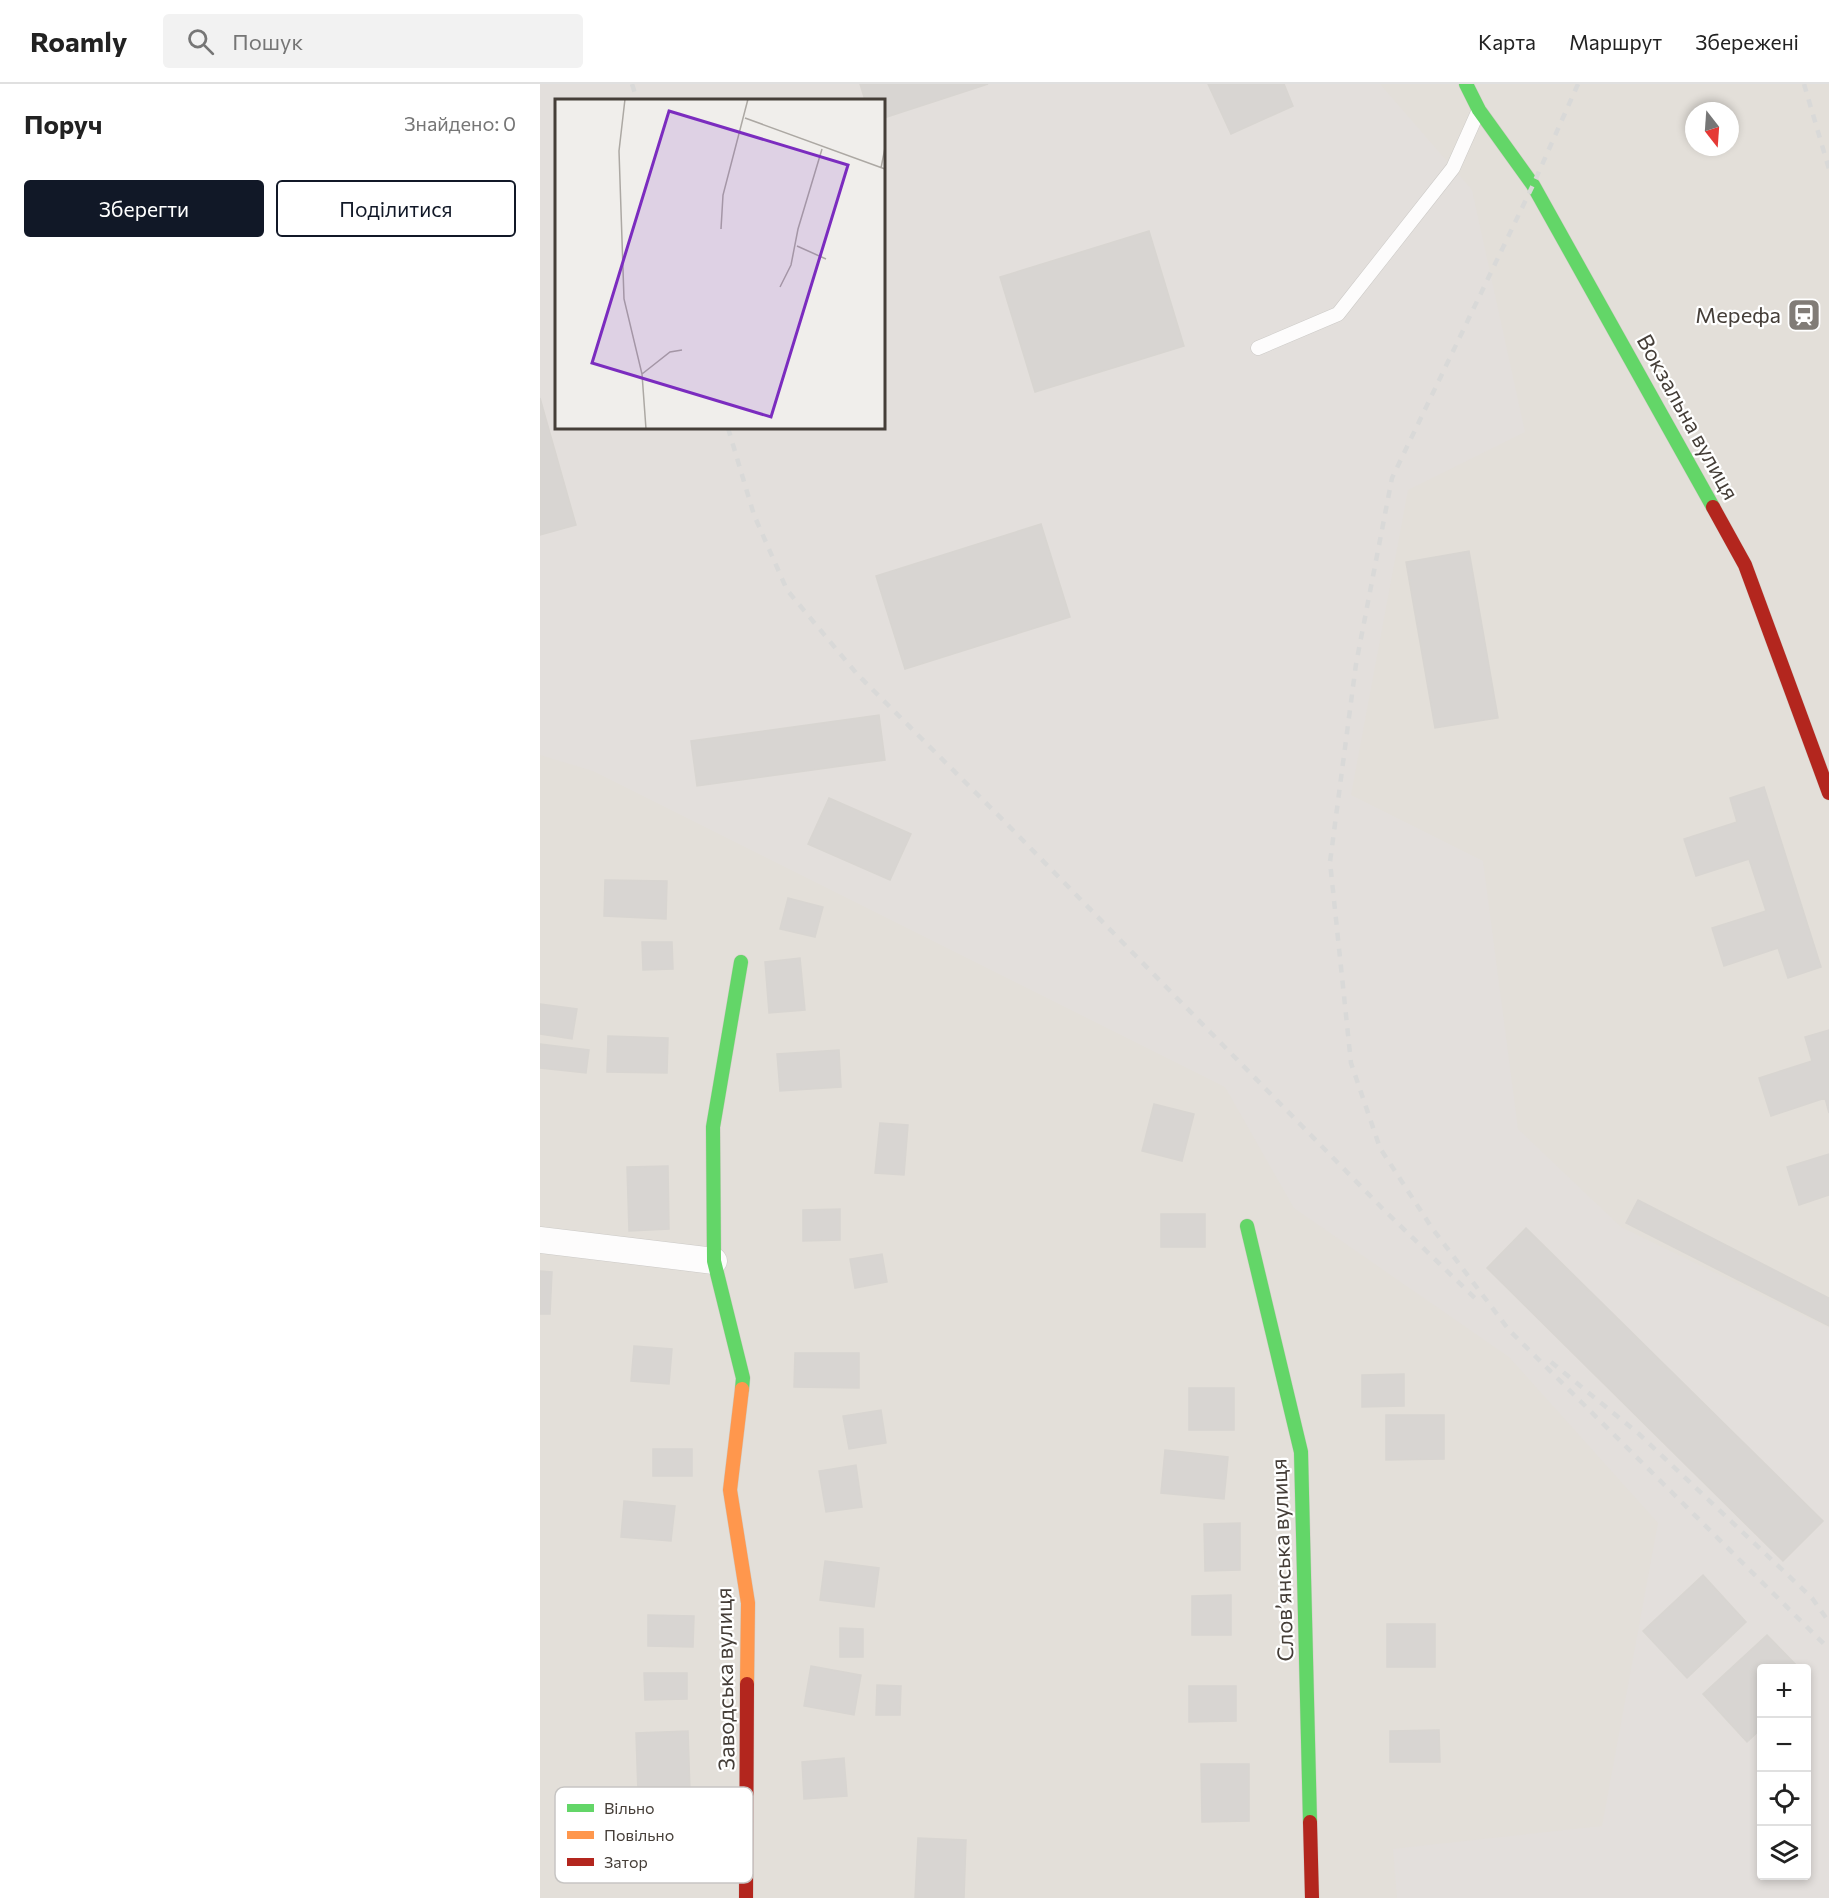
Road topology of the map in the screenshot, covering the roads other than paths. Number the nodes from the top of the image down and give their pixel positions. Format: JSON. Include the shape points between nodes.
{"nodes":[{"id":1,"x":1466,"y":84,"type":"edge"},
{"id":2,"x":1479,"y":110,"type":"junction"},
{"id":3,"x":1258,"y":348,"type":"dead end"},
{"id":4,"x":1829,"y":793,"type":"edge"},
{"id":5,"x":741,"y":962,"type":"dead end"},
{"id":6,"x":1247,"y":1226,"type":"dead end"},
{"id":7,"x":540,"y":1240,"type":"edge"},
{"id":8,"x":714,"y":1262,"type":"junction"},
{"id":9,"x":747,"y":1787,"type":"edge"},
{"id":10,"x":746,"y":1883,"type":"edge"},
{"id":11,"x":746,"y":1898,"type":"edge"},
{"id":12,"x":1312,"y":1898,"type":"edge"}],
"edges":[{"from":1,"to":2,"type":"street","name":"Вокзальна вулиця"},
{"from":2,"to":3,"type":"lane","via":[[1453,168],[1338,314]]},
{"from":2,"to":4,"type":"street","name":"Вокзальна вулиця","via":[[1533,185],[1745,565]]},
{"from":5,"to":8,"type":"street","name":"Заводська вулиця","via":[[713,1127]]},
{"from":6,"to":12,"type":"street","name":"Слов’янська вулиця","via":[[1301,1452]]},
{"from":7,"to":8,"type":"street"},
{"from":8,"to":9,"type":"street","name":"Заводська вулиця","via":[[743,1378],[730,1490],[748,1603]]},
{"from":10,"to":11,"type":"street","name":"Заводська вулиця"}]}
